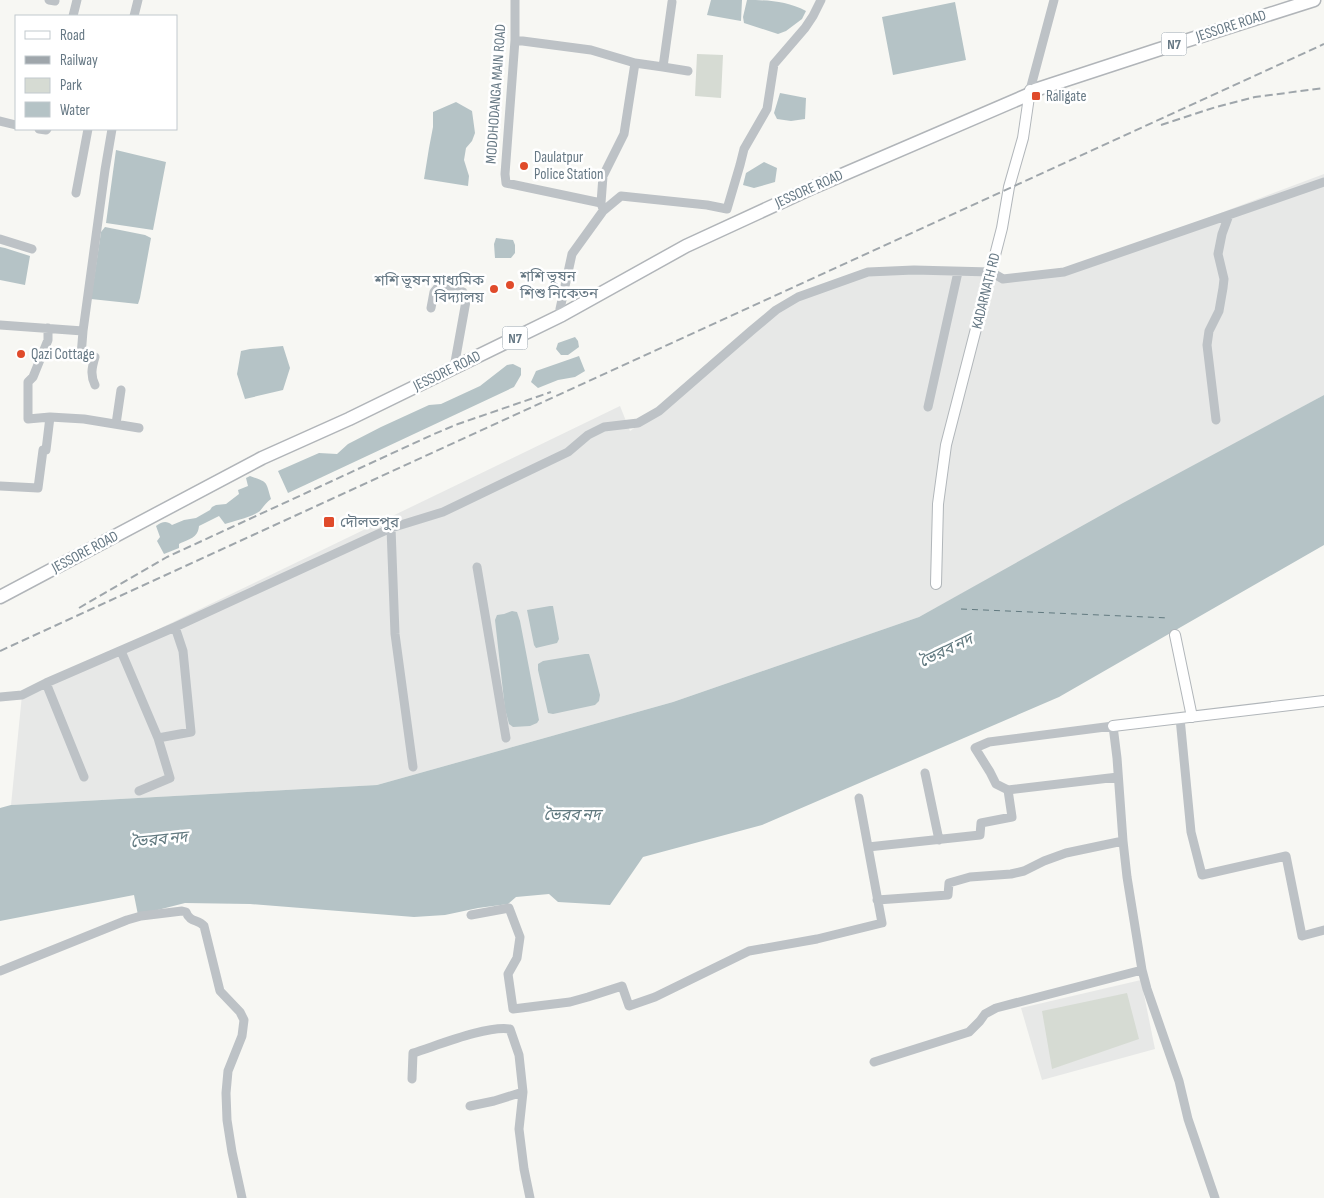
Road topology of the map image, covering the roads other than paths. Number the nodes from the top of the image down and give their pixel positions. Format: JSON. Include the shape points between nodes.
{"nodes":[{"id":1,"x":77,"y":0,"type":"edge"},
{"id":2,"x":138,"y":0,"type":"edge"},
{"id":3,"x":515,"y":0,"type":"edge"},
{"id":4,"x":821,"y":0,"type":"edge"},
{"id":5,"x":1054,"y":0,"type":"edge"},
{"id":6,"x":1308,"y":1,"type":"edge"},
{"id":7,"x":672,"y":2,"type":"dead end"},
{"id":8,"x":74,"y":15,"type":"edge"},
{"id":9,"x":134,"y":15,"type":"edge"},
{"id":10,"x":515,"y":40,"type":"junction"},
{"id":11,"x":635,"y":63,"type":"junction"},
{"id":12,"x":663,"y":66,"type":"junction"},
{"id":13,"x":688,"y":71,"type":"dead end"},
{"id":14,"x":1032,"y":91,"type":"junction"},
{"id":15,"x":0,"y":121,"type":"edge"},
{"id":16,"x":15,"y":125,"type":"edge"},
{"id":17,"x":88,"y":130,"type":"edge"},
{"id":18,"x":112,"y":130,"type":"edge"},
{"id":19,"x":1324,"y":182,"type":"edge"},
{"id":20,"x":76,"y":193,"type":"dead end"},
{"id":21,"x":602,"y":207,"type":"junction"},
{"id":22,"x":1229,"y":215,"type":"junction"},
{"id":23,"x":0,"y":239,"type":"edge"},
{"id":24,"x":32,"y":249,"type":"dead end"},
{"id":25,"x":958,"y":272,"type":"junction"},
{"id":26,"x":990,"y":272,"type":"junction"},
{"id":27,"x":431,"y":308,"type":"dead end"},
{"id":28,"x":560,"y":309,"type":"junction"},
{"id":29,"x":0,"y":325,"type":"edge"},
{"id":30,"x":48,"y":328,"type":"junction"},
{"id":31,"x":83,"y":331,"type":"junction"},
{"id":32,"x":455,"y":362,"type":"junction"},
{"id":33,"x":95,"y":386,"type":"dead end"},
{"id":34,"x":121,"y":390,"type":"dead end"},
{"id":35,"x":928,"y":407,"type":"dead end"},
{"id":36,"x":50,"y":417,"type":"junction"},
{"id":37,"x":1216,"y":420,"type":"dead end"},
{"id":38,"x":116,"y":424,"type":"junction"},
{"id":39,"x":139,"y":428,"type":"dead end"},
{"id":40,"x":0,"y":486,"type":"edge"},
{"id":41,"x":391,"y":528,"type":"junction"},
{"id":42,"x":477,"y":567,"type":"dead end"},
{"id":43,"x":936,"y":584,"type":"dead end"},
{"id":44,"x":0,"y":590,"type":"edge"},
{"id":45,"x":0,"y":597,"type":"edge"},
{"id":46,"x":175,"y":627,"type":"junction"},
{"id":47,"x":1174,"y":635,"type":"dead end"},
{"id":48,"x":120,"y":651,"type":"junction"},
{"id":49,"x":46,"y":683,"type":"junction"},
{"id":50,"x":0,"y":697,"type":"edge"},
{"id":51,"x":1324,"y":701,"type":"edge"},
{"id":52,"x":1192,"y":717,"type":"junction"},
{"id":53,"x":1180,"y":718,"type":"junction"},
{"id":54,"x":1113,"y":726,"type":"junction"},
{"id":55,"x":158,"y":738,"type":"junction"},
{"id":56,"x":506,"y":738,"type":"dead end"},
{"id":57,"x":413,"y":767,"type":"dead end"},
{"id":58,"x":925,"y":773,"type":"dead end"},
{"id":59,"x":1118,"y":777,"type":"junction"},
{"id":60,"x":84,"y":778,"type":"dead end"},
{"id":61,"x":1008,"y":790,"type":"junction"},
{"id":62,"x":139,"y":792,"type":"dead end"},
{"id":63,"x":859,"y":798,"type":"dead end"},
{"id":64,"x":939,"y":840,"type":"junction"},
{"id":65,"x":1123,"y":841,"type":"junction"},
{"id":66,"x":868,"y":847,"type":"junction"},
{"id":67,"x":878,"y":900,"type":"junction"},
{"id":68,"x":471,"y":915,"type":"dead end"},
{"id":69,"x":1324,"y":930,"type":"edge"},
{"id":70,"x":1142,"y":970,"type":"junction"},
{"id":71,"x":0,"y":971,"type":"edge"},
{"id":72,"x":874,"y":1062,"type":"dead end"},
{"id":73,"x":412,"y":1079,"type":"dead end"},
{"id":74,"x":523,"y":1092,"type":"junction"},
{"id":75,"x":470,"y":1106,"type":"dead end"},
{"id":76,"x":242,"y":1198,"type":"edge"},
{"id":77,"x":530,"y":1198,"type":"edge"},
{"id":78,"x":1215,"y":1198,"type":"edge"}],
"edges":[{"from":1,"to":8,"type":"street"},
{"from":2,"to":9,"type":"street"},
{"from":3,"to":10,"type":"street","name":"MODDHODANGA MAIN ROAD"},
{"from":4,"to":21,"type":"street","via":[[805,28],[774,64],[767,109],[744,149],[727,209],[621,196]]},
{"from":5,"to":14,"type":"street","name":"KADARNATH RD"},
{"from":6,"to":14,"type":"highway","name":"JESSORE ROAD","number":"N7"},
{"from":7,"to":12,"type":"street"},
{"from":10,"to":11,"type":"street","via":[[591,50]]},
{"from":10,"to":21,"type":"street","name":"MODDHODANGA MAIN ROAD","via":[[506,183]]},
{"from":11,"to":12,"type":"street"},
{"from":11,"to":21,"type":"street","via":[[624,134],[603,176]]},
{"from":12,"to":13,"type":"street"},
{"from":14,"to":26,"type":"main road","name":"KADARNATH RD"},
{"from":14,"to":28,"type":"highway","name":"JESSORE ROAD","number":"N7","via":[[1002,99],[686,239]]},
{"from":14,"to":45,"type":"highway","name":"JESSORE ROAD","number":"N7","via":[[686,246],[562,315],[262,458]]},
{"from":15,"to":16,"type":"street"},
{"from":17,"to":20,"type":"street"},
{"from":18,"to":31,"type":"street"},
{"from":19,"to":22,"type":"street"},
{"from":21,"to":28,"type":"street","via":[[572,254]]},
{"from":22,"to":26,"type":"street","via":[[1064,272],[1003,279]]},
{"from":22,"to":37,"type":"street","via":[[1218,254],[1224,288],[1207,345]]},
{"from":23,"to":24,"type":"street"},
{"from":25,"to":26,"type":"street"},
{"from":25,"to":35,"type":"street"},
{"from":25,"to":41,"type":"street","via":[[868,272],[798,297],[751,330],[659,411],[638,423],[604,427],[588,435],[568,452],[443,512]]},
{"from":26,"to":43,"type":"main road","name":"KADARNATH RD","via":[[946,445],[938,504]]},
{"from":27,"to":32,"type":"street","via":[[438,287],[463,292],[466,300]]},
{"from":28,"to":32,"type":"highway","name":"JESSORE ROAD","number":"N7"},
{"from":29,"to":30,"type":"street"},
{"from":30,"to":31,"type":"street"},
{"from":30,"to":36,"type":"street","via":[[48,340],[28,382],[28,419]]},
{"from":31,"to":33,"type":"street","via":[[81,356],[95,357],[91,369]]},
{"from":32,"to":44,"type":"highway","name":"JESSORE ROAD","number":"N7","via":[[211,478]]},
{"from":34,"to":38,"type":"street"},
{"from":36,"to":38,"type":"street"},
{"from":36,"to":40,"type":"street","via":[[38,488]]},
{"from":38,"to":39,"type":"street"},
{"from":41,"to":46,"type":"street"},
{"from":41,"to":57,"type":"street","via":[[395,634]]},
{"from":42,"to":56,"type":"street"},
{"from":46,"to":48,"type":"street"},
{"from":46,"to":55,"type":"street","via":[[183,651],[191,732]]},
{"from":47,"to":52,"type":"main road"},
{"from":48,"to":49,"type":"street"},
{"from":48,"to":55,"type":"street"},
{"from":49,"to":50,"type":"street","via":[[22,695]]},
{"from":49,"to":60,"type":"street"},
{"from":51,"to":52,"type":"main road"},
{"from":52,"to":53,"type":"main road"},
{"from":53,"to":54,"type":"main road"},
{"from":53,"to":69,"type":"street","via":[[1191,832],[1202,875],[1286,856],[1302,936]]},
{"from":54,"to":59,"type":"street"},
{"from":54,"to":61,"type":"street","via":[[988,742],[975,748],[996,784]]},
{"from":55,"to":62,"type":"street","via":[[170,778]]},
{"from":58,"to":64,"type":"street"},
{"from":59,"to":61,"type":"street"},
{"from":59,"to":65,"type":"street"},
{"from":61,"to":64,"type":"street","via":[[1012,817],[980,823],[980,835]]},
{"from":63,"to":66,"type":"street"},
{"from":64,"to":66,"type":"street"},
{"from":65,"to":67,"type":"street","via":[[1066,853],[1024,871],[949,882],[948,895]]},
{"from":65,"to":70,"type":"street"},
{"from":66,"to":67,"type":"street"},
{"from":67,"to":68,"type":"street","via":[[882,923],[749,951],[662,994],[628,1006],[622,986],[570,1002],[513,1009],[508,974],[517,958],[520,937],[509,908]]},
{"from":70,"to":72,"type":"street","via":[[996,1008],[985,1014],[969,1032]]},
{"from":70,"to":78,"type":"street"},
{"from":71,"to":76,"type":"street","via":[[142,916],[182,911],[189,919],[201,923],[220,991],[244,1020],[242,1036],[228,1071],[226,1093],[227,1120]]},
{"from":73,"to":74,"type":"street","via":[[413,1053],[466,1036],[509,1028],[518,1055]]},
{"from":74,"to":75,"type":"street"},
{"from":74,"to":77,"type":"street","via":[[519,1129]]}]}
